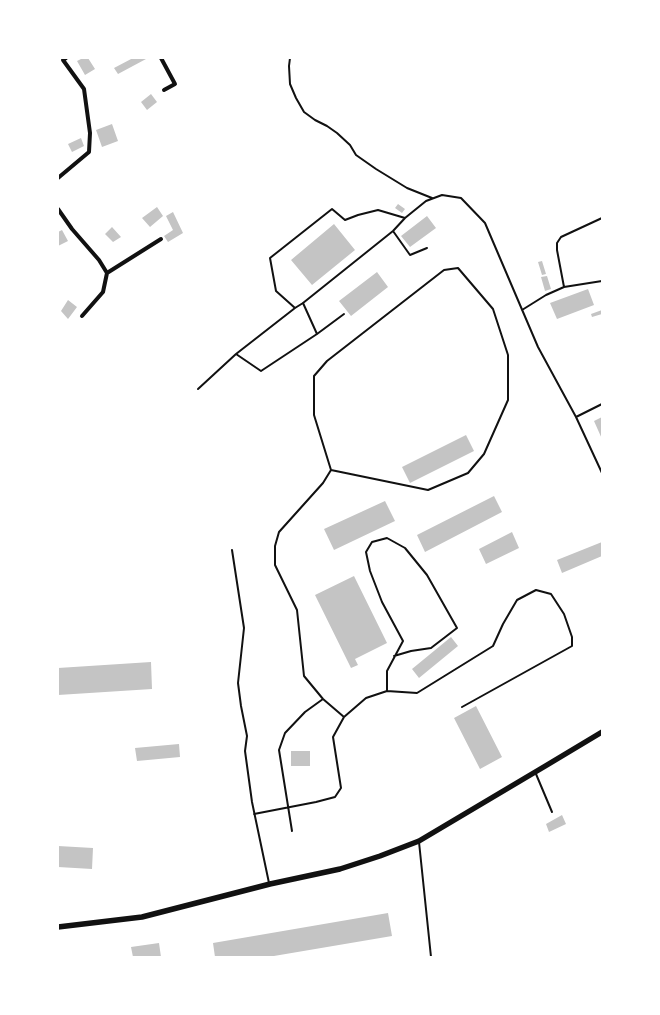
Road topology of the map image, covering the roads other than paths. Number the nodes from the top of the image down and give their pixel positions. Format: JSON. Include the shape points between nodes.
{"nodes":[{"id":1,"x":161,"y":58,"type":"edge"},
{"id":2,"x":290,"y":58,"type":"edge"},
{"id":3,"x":64,"y":59,"type":"edge"},
{"id":4,"x":58,"y":62,"type":"edge"},
{"id":5,"x":164,"y":90,"type":"dead end"},
{"id":6,"x":58,"y":178,"type":"edge"},
{"id":7,"x":432,"y":198,"type":"junction"},
{"id":8,"x":58,"y":209,"type":"edge"},
{"id":9,"x":405,"y":218,"type":"junction"},
{"id":10,"x":602,"y":218,"type":"edge"},
{"id":11,"x":393,"y":231,"type":"junction"},
{"id":12,"x":161,"y":239,"type":"dead end"},
{"id":13,"x":426,"y":248,"type":"dead end"},
{"id":14,"x":107,"y":273,"type":"junction"},
{"id":15,"x":602,"y":281,"type":"edge"},
{"id":16,"x":564,"y":287,"type":"junction"},
{"id":17,"x":303,"y":303,"type":"junction"},
{"id":18,"x":295,"y":308,"type":"junction"},
{"id":19,"x":522,"y":310,"type":"junction"},
{"id":20,"x":344,"y":314,"type":"dead end"},
{"id":21,"x":82,"y":316,"type":"dead end"},
{"id":22,"x":317,"y":334,"type":"junction"},
{"id":23,"x":236,"y":354,"type":"junction"},
{"id":24,"x":198,"y":388,"type":"dead end"},
{"id":25,"x":602,"y":404,"type":"edge"},
{"id":26,"x":576,"y":417,"type":"junction"},
{"id":27,"x":331,"y":470,"type":"junction"},
{"id":28,"x":602,"y":473,"type":"edge"},
{"id":29,"x":232,"y":550,"type":"dead end"},
{"id":30,"x":394,"y":656,"type":"junction"},
{"id":31,"x":387,"y":691,"type":"junction"},
{"id":32,"x":323,"y":699,"type":"junction"},
{"id":33,"x":462,"y":707,"type":"dead end"},
{"id":34,"x":344,"y":717,"type":"junction"},
{"id":35,"x":602,"y":732,"type":"edge"},
{"id":36,"x":536,"y":772,"type":"junction"},
{"id":37,"x":288,"y":808,"type":"junction"},
{"id":38,"x":552,"y":812,"type":"dead end"},
{"id":39,"x":254,"y":814,"type":"junction"},
{"id":40,"x":292,"y":831,"type":"dead end"},
{"id":41,"x":419,"y":841,"type":"junction"},
{"id":42,"x":270,"y":884,"type":"junction"},
{"id":43,"x":58,"y":927,"type":"edge"},
{"id":44,"x":431,"y":957,"type":"edge"}],
"edges":[{"from":1,"to":5,"type":"street","via":[[175,84]]},
{"from":2,"to":7,"type":"lane","via":[[290,84],[304,112],[337,133],[364,161],[407,188]]},
{"from":3,"to":4,"type":"street"},
{"from":3,"to":6,"type":"street","via":[[84,89],[90,133],[89,152]]},
{"from":7,"to":9,"type":"lane"},
{"from":7,"to":19,"type":"lane","via":[[442,195],[461,198],[485,222]]},
{"from":8,"to":14,"type":"street"},
{"from":9,"to":11,"type":"lane"},
{"from":9,"to":18,"type":"lane","via":[[378,210],[346,220],[332,209],[270,258],[276,291]]},
{"from":10,"to":16,"type":"lane","via":[[561,237],[557,243]]},
{"from":11,"to":13,"type":"lane","via":[[410,255]]},
{"from":11,"to":17,"type":"lane"},
{"from":12,"to":14,"type":"street"},
{"from":14,"to":21,"type":"street","via":[[103,292]]},
{"from":15,"to":16,"type":"lane"},
{"from":16,"to":19,"type":"lane"},
{"from":17,"to":18,"type":"lane"},
{"from":17,"to":22,"type":"lane"},
{"from":18,"to":23,"type":"lane"},
{"from":19,"to":26,"type":"lane","via":[[538,347]]},
{"from":20,"to":22,"type":"lane"},
{"from":22,"to":23,"type":"lane","via":[[261,370]]},
{"from":23,"to":24,"type":"lane"},
{"from":25,"to":26,"type":"lane"},
{"from":26,"to":28,"type":"lane"},
{"from":27,"to":27,"type":"lane","via":[[314,415],[314,376],[327,361],[444,270],[458,268],[493,310],[508,355],[508,400],[484,454],[468,474],[428,490]]},
{"from":27,"to":32,"type":"lane","via":[[323,483],[279,532],[275,546],[275,564],[297,610],[304,676]]},
{"from":29,"to":39,"type":"lane","via":[[244,628],[238,683],[247,736],[246,751]]},
{"from":30,"to":30,"type":"lane","via":[[403,641],[382,602],[370,572],[366,552],[372,542],[387,538],[405,548],[427,575],[457,628],[431,648]]},
{"from":30,"to":31,"type":"lane","via":[[387,671]]},
{"from":31,"to":33,"type":"lane","via":[[417,693],[493,646],[517,600],[536,590],[551,594],[564,614],[572,637],[572,646]]},
{"from":31,"to":34,"type":"lane","via":[[366,698]]},
{"from":32,"to":34,"type":"lane"},
{"from":32,"to":37,"type":"lane","via":[[305,712],[285,733],[279,750]]},
{"from":34,"to":37,"type":"lane","via":[[333,737],[341,788],[335,797]]},
{"from":35,"to":36,"type":"street"},
{"from":36,"to":38,"type":"lane"},
{"from":36,"to":41,"type":"street"},
{"from":37,"to":39,"type":"lane"},
{"from":37,"to":40,"type":"lane"},
{"from":39,"to":42,"type":"lane"},
{"from":41,"to":42,"type":"street","via":[[340,869]]},
{"from":41,"to":44,"type":"lane"},
{"from":42,"to":43,"type":"street","via":[[142,917]]}]}
